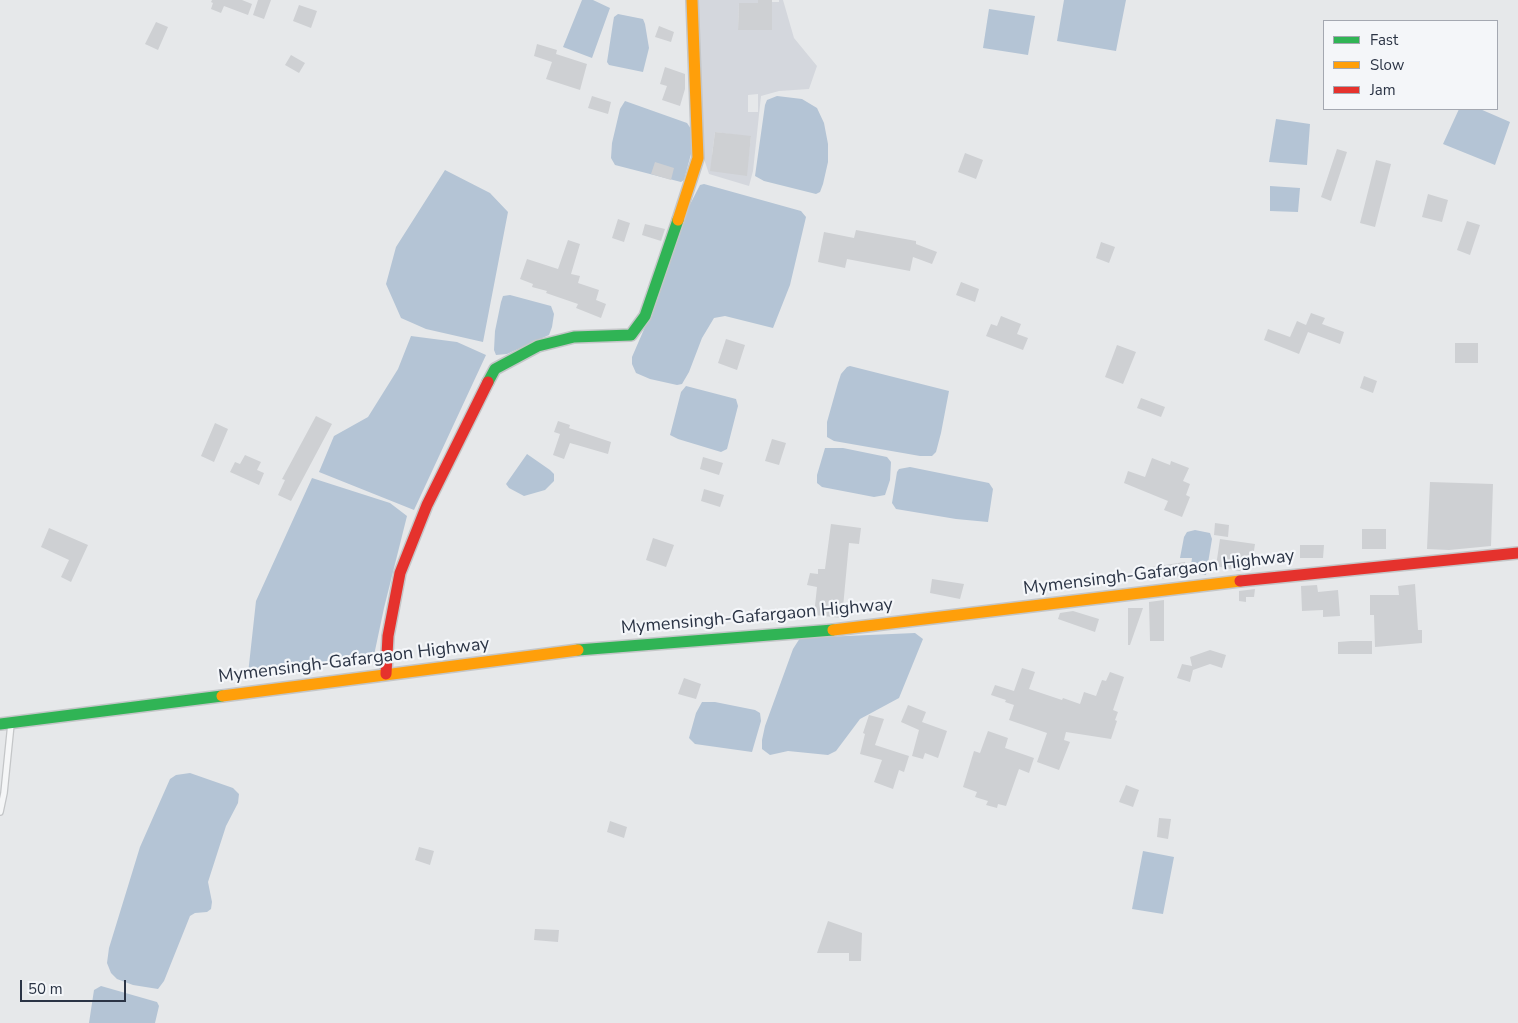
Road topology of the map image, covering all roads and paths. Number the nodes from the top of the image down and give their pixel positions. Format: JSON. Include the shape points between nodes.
{"nodes":[{"id":1,"x":692,"y":0,"type":"edge"},
{"id":2,"x":1518,"y":553,"type":"edge"},
{"id":3,"x":386,"y":674,"type":"junction"},
{"id":4,"x":6,"y":723,"type":"edge"},
{"id":5,"x":0,"y":812,"type":"edge"}],
"edges":[{"from":1,"to":3,"type":"main road","via":[[698,158],[645,316],[631,335],[574,338],[538,346],[495,369],[427,505],[400,573],[388,636]]},
{"from":2,"to":3,"type":"main road","name":"Mymensingh-Gafargaon Highway","via":[[1298,574],[809,633],[594,648]]},
{"from":3,"to":4,"type":"main road","name":"Mymensingh-Gafargaon Highway"},
{"from":4,"to":5,"type":"lane","via":[[4,793]]}]}
